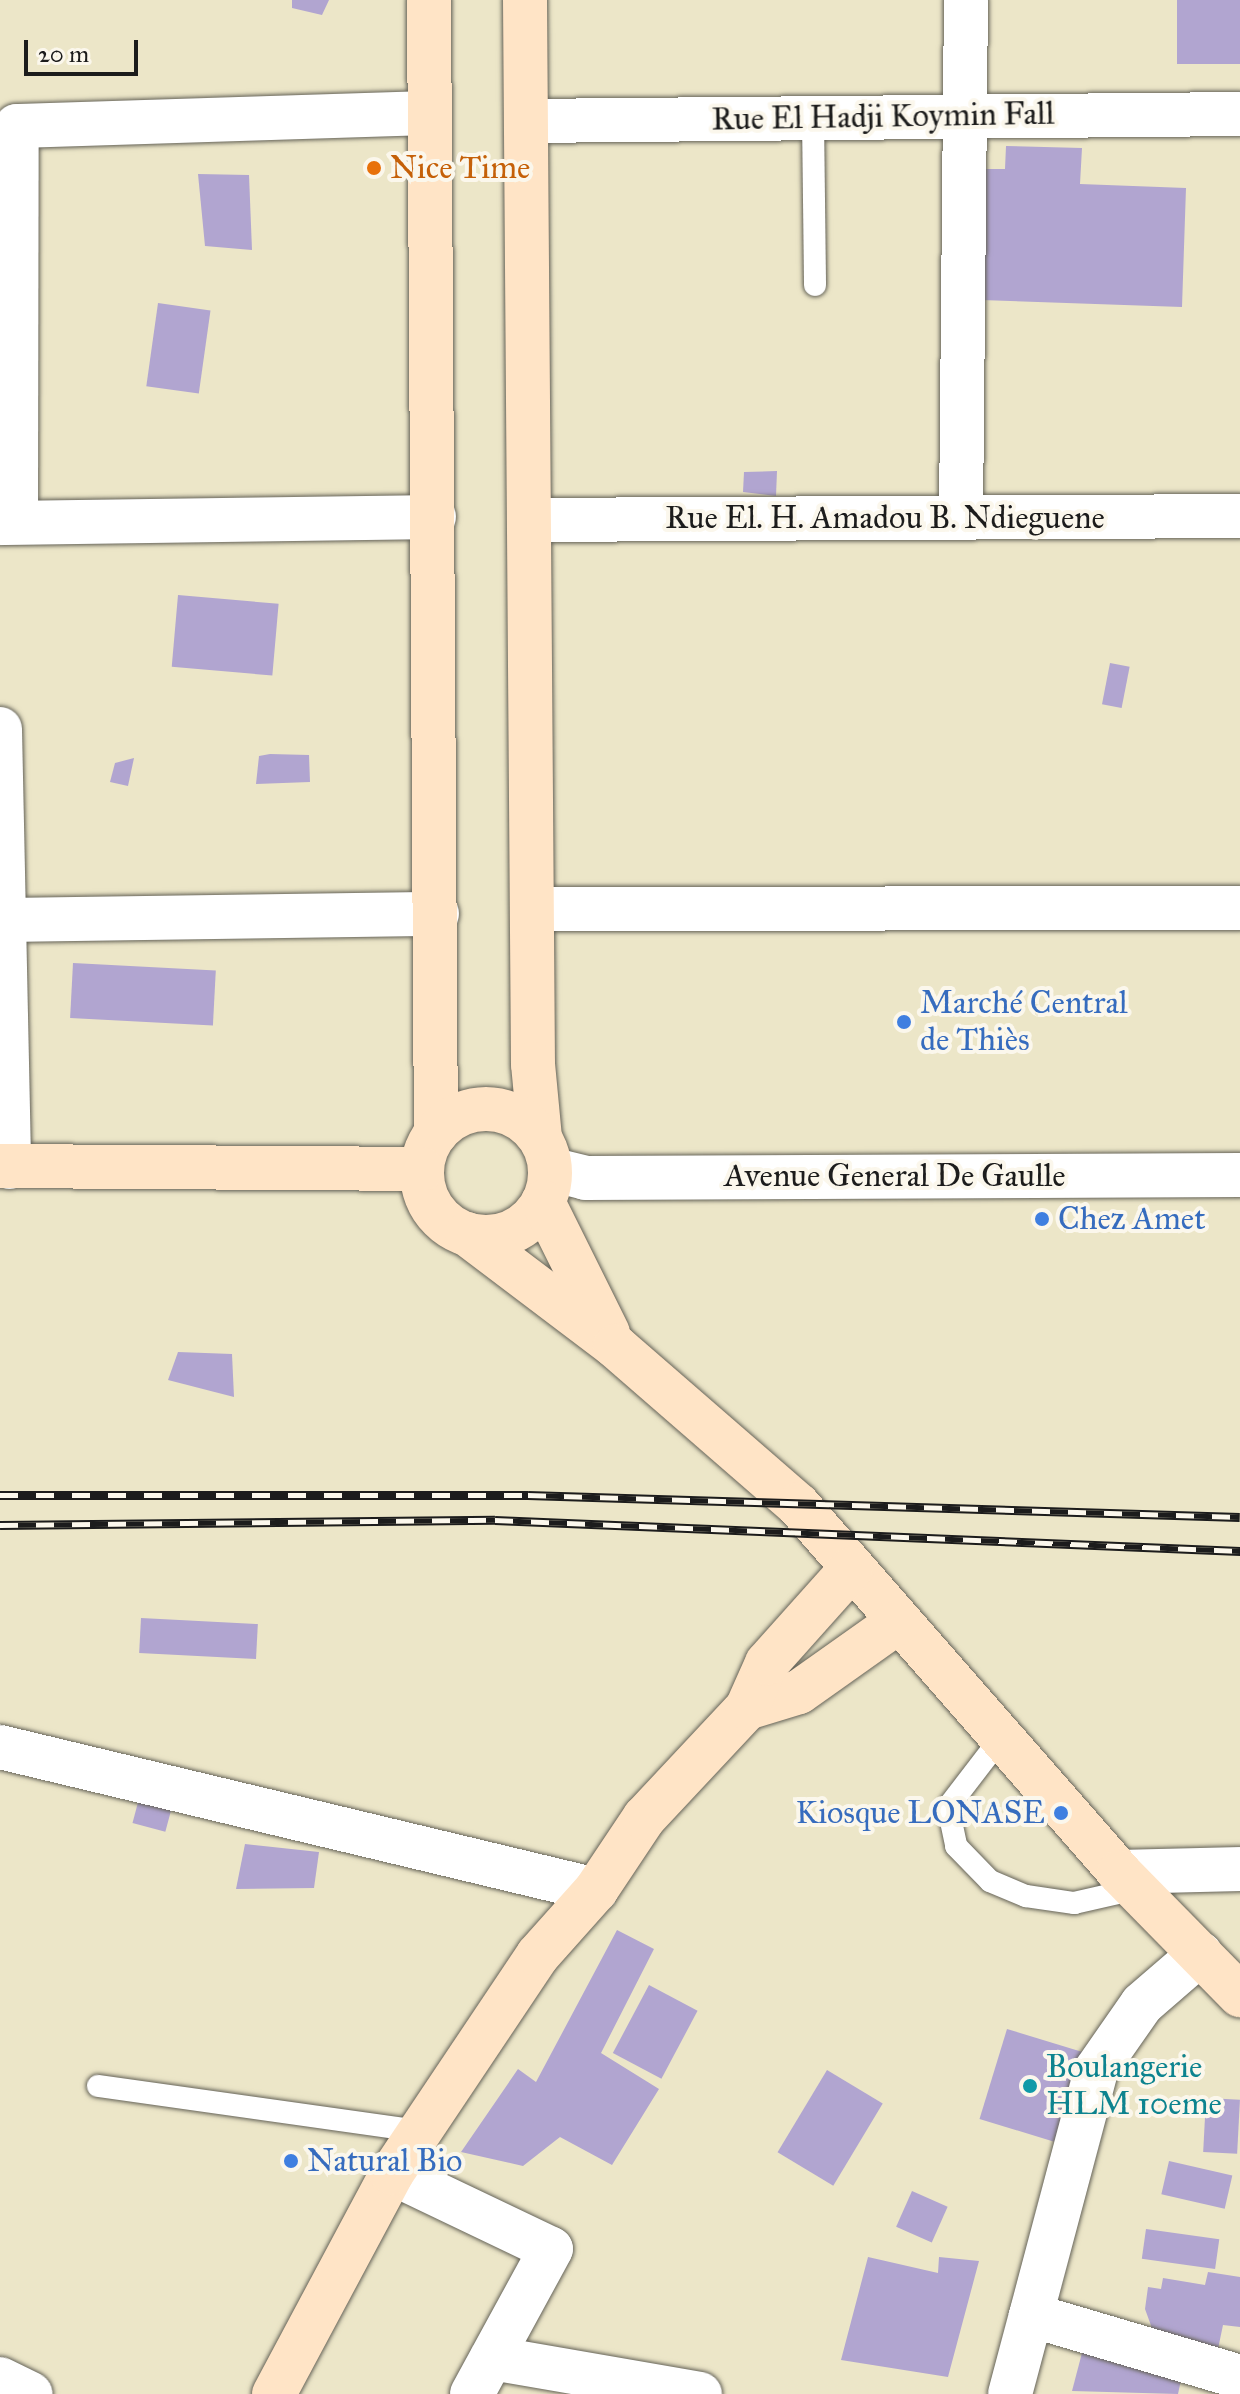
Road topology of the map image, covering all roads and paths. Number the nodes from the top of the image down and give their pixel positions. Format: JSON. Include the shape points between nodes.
{"nodes":[{"id":1,"x":429,"y":0,"type":"edge"},
{"id":2,"x":525,"y":0,"type":"edge"},
{"id":3,"x":966,"y":0,"type":"edge"},
{"id":4,"x":430,"y":113,"type":"junction"},
{"id":5,"x":1240,"y":114,"type":"edge"},
{"id":6,"x":965,"y":116,"type":"junction"},
{"id":7,"x":813,"y":118,"type":"junction"},
{"id":8,"x":526,"y":121,"type":"junction"},
{"id":9,"x":815,"y":285,"type":"dead end"},
{"id":10,"x":1240,"y":516,"type":"edge"},
{"id":11,"x":434,"y":517,"type":"junction"},
{"id":12,"x":961,"y":517,"type":"junction"},
{"id":13,"x":529,"y":520,"type":"junction"},
{"id":14,"x":8,"y":522,"type":"edge"},
{"id":15,"x":0,"y":729,"type":"edge"},
{"id":16,"x":1240,"y":908,"type":"edge"},
{"id":17,"x":532,"y":909,"type":"junction"},
{"id":18,"x":437,"y":914,"type":"junction"},
{"id":19,"x":1,"y":920,"type":"edge"},
{"id":20,"x":429,"y":1151,"type":"junction"},
{"id":21,"x":5,"y":1166,"type":"edge"},
{"id":22,"x":544,"y":1170,"type":"junction"},
{"id":23,"x":1240,"y":1175,"type":"edge"},
{"id":24,"x":467,"y":1234,"type":"junction"},
{"id":25,"x":615,"y":1346,"type":"junction"},
{"id":26,"x":851,"y":1569,"type":"junction"},
{"id":27,"x":898,"y":1622,"type":"junction"},
{"id":28,"x":747,"y":1708,"type":"junction"},
{"id":29,"x":1001,"y":1738,"type":"junction"},
{"id":30,"x":0,"y":1747,"type":"edge"},
{"id":31,"x":1240,"y":1869,"type":"edge"},
{"id":32,"x":1127,"y":1880,"type":"junction"},
{"id":33,"x":596,"y":1890,"type":"junction"},
{"id":34,"x":1200,"y":1954,"type":"junction"},
{"id":35,"x":1240,"y":1995,"type":"edge"},
{"id":36,"x":98,"y":2086,"type":"dead end"},
{"id":37,"x":418,"y":2131,"type":"junction"},
{"id":38,"x":392,"y":2173,"type":"junction"},
{"id":39,"x":1031,"y":2315,"type":"junction"},
{"id":40,"x":482,"y":2376,"type":"edge"},
{"id":41,"x":1240,"y":2377,"type":"edge"},
{"id":42,"x":0,"y":2379,"type":"edge"},
{"id":43,"x":676,"y":2392,"type":"edge"},
{"id":44,"x":31,"y":2394,"type":"edge"},
{"id":45,"x":274,"y":2394,"type":"edge"},
{"id":46,"x":1010,"y":2394,"type":"edge"}],
"edges":[{"from":1,"to":4,"type":"main road"},
{"from":2,"to":8,"type":"main road"},
{"from":3,"to":6,"type":"street"},
{"from":4,"to":11,"type":"main road"},
{"from":4,"to":14,"type":"street","via":[[17,126]]},
{"from":5,"to":6,"type":"street","name":"Rue El Hadji Koymin Fall"},
{"from":6,"to":7,"type":"street","name":"Rue El Hadji Koymin Fall"},
{"from":6,"to":12,"type":"street"},
{"from":7,"to":8,"type":"street","name":"Rue El Hadji Koymin Fall"},
{"from":7,"to":9,"type":"lane"},
{"from":8,"to":13,"type":"main road"},
{"from":10,"to":12,"type":"street","name":"Rue El. H. Amadou B. Ndieguene"},
{"from":11,"to":14,"type":"street"},
{"from":11,"to":18,"type":"main road"},
{"from":12,"to":13,"type":"street","name":"Rue El. H. Amadou B. Ndieguene"},
{"from":13,"to":17,"type":"main road"},
{"from":15,"to":19,"type":"street"},
{"from":16,"to":17,"type":"street"},
{"from":17,"to":22,"type":"main road","via":[[533,1064]]},
{"from":18,"to":19,"type":"street"},
{"from":18,"to":20,"type":"main road"},
{"from":19,"to":21,"type":"street"},
{"from":20,"to":21,"type":"main road"},
{"from":20,"to":22,"type":"main road","via":[[469,1111],[489,1109],[518,1119]]},
{"from":20,"to":24,"type":"main road","via":[[433,1209]]},
{"from":22,"to":23,"type":"street","name":"Avenue General De Gaulle","via":[[585,1178]]},
{"from":22,"to":24,"type":"main road","via":[[533,1217],[502,1235]]},
{"from":22,"to":25,"type":"main road"},
{"from":24,"to":25,"type":"main road"},
{"from":25,"to":26,"type":"main road","via":[[798,1505]]},
{"from":26,"to":27,"type":"main road"},
{"from":26,"to":28,"type":"main road","via":[[767,1663]]},
{"from":27,"to":28,"type":"main road","via":[[799,1692]]},
{"from":27,"to":29,"type":"main road"},
{"from":28,"to":33,"type":"main road","via":[[644,1818]]},
{"from":29,"to":32,"type":"main road"},
{"from":29,"to":32,"type":"lane","via":[[948,1807],[956,1846],[990,1881],[1026,1896],[1074,1903]]},
{"from":30,"to":33,"type":"street"},
{"from":31,"to":32,"type":"street"},
{"from":32,"to":34,"type":"main road"},
{"from":33,"to":37,"type":"main road","via":[[538,1955]]},
{"from":34,"to":35,"type":"main road"},
{"from":34,"to":39,"type":"street","via":[[1142,2004],[1096,2070]]},
{"from":36,"to":37,"type":"lane"},
{"from":37,"to":38,"type":"main road"},
{"from":38,"to":40,"type":"street","via":[[551,2249]]},
{"from":38,"to":45,"type":"main road"},
{"from":39,"to":41,"type":"street"},
{"from":39,"to":46,"type":"street"},
{"from":40,"to":43,"type":"street"},
{"from":42,"to":44,"type":"street"}]}
